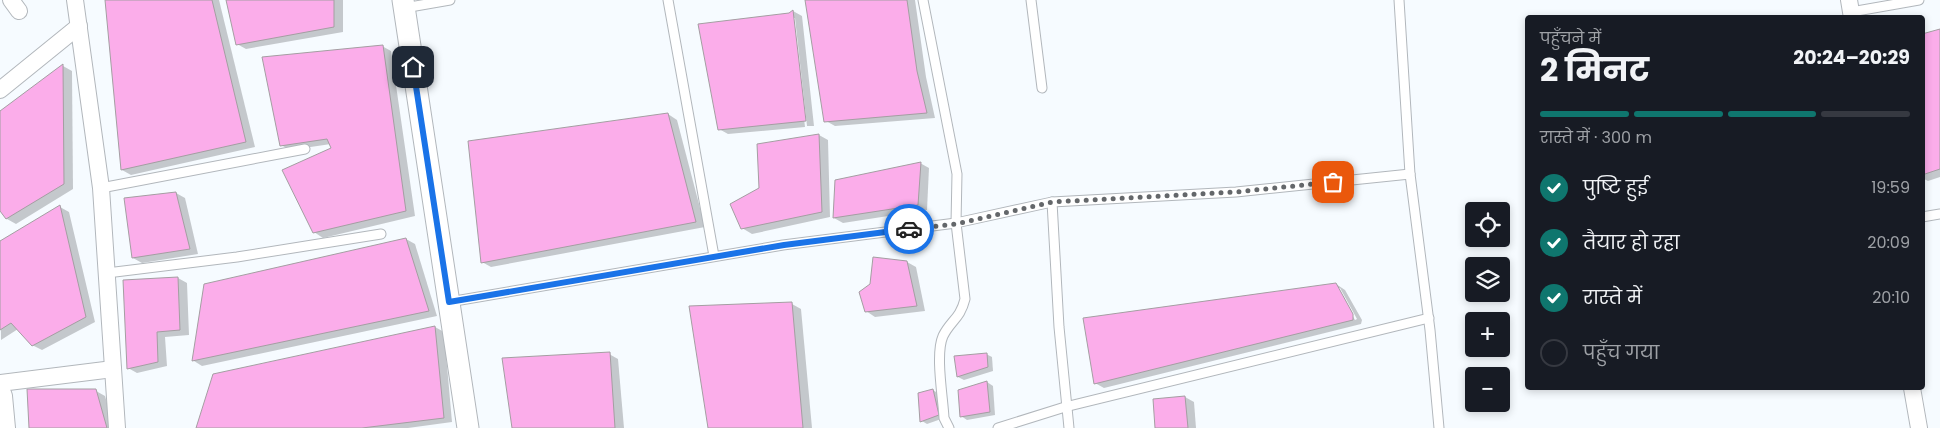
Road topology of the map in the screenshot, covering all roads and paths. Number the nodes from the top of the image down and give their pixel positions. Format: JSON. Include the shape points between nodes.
{"nodes":[{"id":1,"x":75,"y":0,"type":"edge"},
{"id":2,"x":450,"y":0,"type":"edge"},
{"id":3,"x":668,"y":0,"type":"edge"},
{"id":4,"x":924,"y":0,"type":"edge"},
{"id":5,"x":1031,"y":0,"type":"edge"},
{"id":6,"x":1399,"y":0,"type":"edge"},
{"id":7,"x":1918,"y":0,"type":"edge"},
{"id":8,"x":403,"y":4,"type":"edge"},
{"id":9,"x":1851,"y":10,"type":"edge"},
{"id":10,"x":79,"y":26,"type":"junction"},
{"id":11,"x":1042,"y":88,"type":"dead end"},
{"id":12,"x":0,"y":90,"type":"edge"},
{"id":13,"x":305,"y":150,"type":"dead end"},
{"id":14,"x":1410,"y":174,"type":"junction"},
{"id":15,"x":101,"y":188,"type":"junction"},
{"id":16,"x":1052,"y":202,"type":"junction"},
{"id":17,"x":1940,"y":214,"type":"edge"},
{"id":18,"x":1925,"y":216,"type":"edge"},
{"id":19,"x":956,"y":224,"type":"junction"},
{"id":20,"x":381,"y":234,"type":"dead end"},
{"id":21,"x":714,"y":256,"type":"junction"},
{"id":22,"x":107,"y":273,"type":"junction"},
{"id":23,"x":449,"y":302,"type":"junction"},
{"id":24,"x":1429,"y":318,"type":"junction"},
{"id":25,"x":113,"y":368,"type":"junction"},
{"id":26,"x":0,"y":384,"type":"edge"},
{"id":27,"x":1912,"y":390,"type":"edge"},
{"id":28,"x":1066,"y":407,"type":"junction"},
{"id":29,"x":6,"y":428,"type":"edge"},
{"id":30,"x":118,"y":428,"type":"edge"},
{"id":31,"x":468,"y":428,"type":"edge"},
{"id":32,"x":949,"y":428,"type":"edge"},
{"id":33,"x":998,"y":428,"type":"edge"},
{"id":34,"x":1068,"y":428,"type":"edge"},
{"id":35,"x":1439,"y":428,"type":"edge"},
{"id":36,"x":1919,"y":428,"type":"edge"}],
"edges":[{"from":1,"to":10,"type":"street"},
{"from":2,"to":8,"type":"lane"},
{"from":3,"to":21,"type":"lane"},
{"from":4,"to":19,"type":"lane","via":[[957,174]]},
{"from":5,"to":11,"type":"lane"},
{"from":6,"to":14,"type":"lane"},
{"from":7,"to":9,"type":"lane"},
{"from":8,"to":23,"type":"street"},
{"from":10,"to":12,"type":"street"},
{"from":10,"to":15,"type":"street"},
{"from":13,"to":15,"type":"lane"},
{"from":14,"to":16,"type":"lane","via":[[1236,192]]},
{"from":14,"to":24,"type":"lane"},
{"from":15,"to":22,"type":"street"},
{"from":16,"to":19,"type":"lane"},
{"from":16,"to":28,"type":"lane"},
{"from":17,"to":18,"type":"lane"},
{"from":19,"to":21,"type":"lane"},
{"from":19,"to":32,"type":"lane","via":[[964,299],[962,311],[944,334],[939,348],[944,418]]},
{"from":20,"to":22,"type":"lane"},
{"from":21,"to":23,"type":"lane"},
{"from":22,"to":25,"type":"street"},
{"from":23,"to":31,"type":"street"},
{"from":24,"to":28,"type":"lane"},
{"from":24,"to":35,"type":"lane"},
{"from":25,"to":26,"type":"street"},
{"from":25,"to":30,"type":"street"},
{"from":26,"to":29,"type":"street"},
{"from":27,"to":36,"type":"street"},
{"from":28,"to":33,"type":"lane"},
{"from":28,"to":34,"type":"lane"}]}
